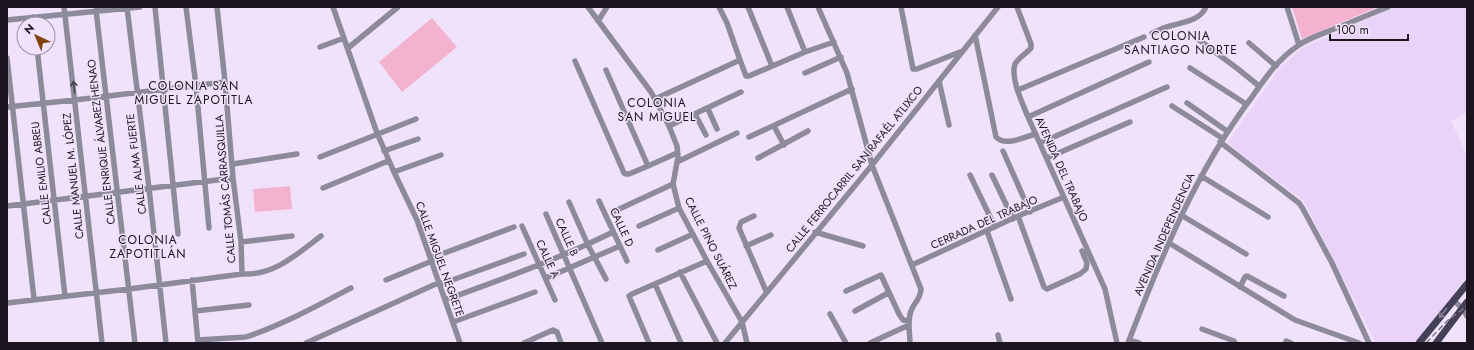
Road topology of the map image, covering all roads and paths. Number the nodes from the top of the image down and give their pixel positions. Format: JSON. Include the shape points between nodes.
{"nodes":[{"id":1,"x":64,"y":7,"type":"edge"},
{"id":2,"x":127,"y":7,"type":"edge"},
{"id":3,"x":140,"y":7,"type":"edge"},
{"id":4,"x":155,"y":7,"type":"edge"},
{"id":5,"x":186,"y":7,"type":"edge"},
{"id":6,"x":217,"y":7,"type":"edge"},
{"id":7,"x":333,"y":7,"type":"edge"},
{"id":8,"x":398,"y":7,"type":"edge"},
{"id":9,"x":588,"y":7,"type":"edge"},
{"id":10,"x":607,"y":7,"type":"edge"},
{"id":11,"x":719,"y":7,"type":"edge"},
{"id":12,"x":748,"y":7,"type":"edge"},
{"id":13,"x":787,"y":7,"type":"edge"},
{"id":14,"x":818,"y":7,"type":"edge"},
{"id":15,"x":901,"y":7,"type":"edge"},
{"id":16,"x":998,"y":7,"type":"edge"},
{"id":17,"x":1017,"y":7,"type":"edge"},
{"id":18,"x":1206,"y":7,"type":"edge"},
{"id":19,"x":1287,"y":7,"type":"edge"},
{"id":20,"x":1388,"y":7,"type":"edge"},
{"id":21,"x":96,"y":10,"type":"junction"},
{"id":22,"x":65,"y":14,"type":"junction"},
{"id":23,"x":44,"y":16,"type":"edge"},
{"id":24,"x":598,"y":21,"type":"junction"},
{"id":25,"x":1152,"y":33,"type":"dead end"},
{"id":26,"x":975,"y":35,"type":"junction"},
{"id":27,"x":1144,"y":37,"type":"dead end"},
{"id":28,"x":344,"y":38,"type":"junction"},
{"id":29,"x":1199,"y":40,"type":"dead end"},
{"id":30,"x":834,"y":42,"type":"junction"},
{"id":31,"x":1249,"y":43,"type":"dead end"},
{"id":32,"x":1299,"y":45,"type":"junction"},
{"id":33,"x":320,"y":46,"type":"dead end"},
{"id":34,"x":348,"y":48,"type":"junction"},
{"id":35,"x":805,"y":52,"type":"junction"},
{"id":36,"x":962,"y":52,"type":"junction"},
{"id":37,"x":38,"y":56,"type":"edge"},
{"id":38,"x":841,"y":57,"type":"junction"},
{"id":39,"x":7,"y":58,"type":"edge"},
{"id":40,"x":740,"y":60,"type":"junction"},
{"id":41,"x":575,"y":61,"type":"dead end"},
{"id":42,"x":1149,"y":62,"type":"dead end"},
{"id":43,"x":772,"y":66,"type":"junction"},
{"id":44,"x":1276,"y":66,"type":"junction"},
{"id":45,"x":1190,"y":68,"type":"dead end"},
{"id":46,"x":606,"y":70,"type":"dead end"},
{"id":47,"x":805,"y":73,"type":"dead end"},
{"id":48,"x":939,"y":81,"type":"junction"},
{"id":49,"x":225,"y":82,"type":"junction"},
{"id":50,"x":196,"y":86,"type":"junction"},
{"id":51,"x":1259,"y":86,"type":"junction"},
{"id":52,"x":1166,"y":87,"type":"dead end"},
{"id":53,"x":852,"y":89,"type":"junction"},
{"id":54,"x":163,"y":90,"type":"junction"},
{"id":55,"x":1018,"y":90,"type":"junction"},
{"id":56,"x":137,"y":92,"type":"junction"},
{"id":57,"x":741,"y":92,"type":"dead end"},
{"id":58,"x":106,"y":96,"type":"junction"},
{"id":59,"x":655,"y":99,"type":"junction"},
{"id":60,"x":75,"y":100,"type":"junction"},
{"id":61,"x":43,"y":103,"type":"junction"},
{"id":62,"x":1187,"y":103,"type":"dead end"},
{"id":63,"x":1246,"y":104,"type":"junction"},
{"id":64,"x":10,"y":106,"type":"edge"},
{"id":65,"x":1172,"y":106,"type":"dead end"},
{"id":66,"x":708,"y":109,"type":"junction"},
{"id":67,"x":695,"y":114,"type":"junction"},
{"id":68,"x":1028,"y":117,"type":"junction"},
{"id":69,"x":416,"y":119,"type":"dead end"},
{"id":70,"x":1130,"y":122,"type":"dead end"},
{"id":71,"x":949,"y":124,"type":"dead end"},
{"id":72,"x":669,"y":126,"type":"junction"},
{"id":73,"x":774,"y":126,"type":"junction"},
{"id":74,"x":717,"y":129,"type":"dead end"},
{"id":75,"x":808,"y":131,"type":"dead end"},
{"id":76,"x":1227,"y":131,"type":"junction"},
{"id":77,"x":377,"y":133,"type":"junction"},
{"id":78,"x":737,"y":133,"type":"dead end"},
{"id":79,"x":1036,"y":134,"type":"junction"},
{"id":80,"x":706,"y":136,"type":"dead end"},
{"id":81,"x":748,"y":138,"type":"dead end"},
{"id":82,"x":418,"y":139,"type":"dead end"},
{"id":83,"x":1221,"y":140,"type":"junction"},
{"id":84,"x":1040,"y":143,"type":"junction"},
{"id":85,"x":784,"y":145,"type":"junction"},
{"id":86,"x":384,"y":151,"type":"junction"},
{"id":87,"x":1003,"y":151,"type":"dead end"},
{"id":88,"x":677,"y":153,"type":"junction"},
{"id":89,"x":297,"y":154,"type":"dead end"},
{"id":90,"x":441,"y":155,"type":"dead end"},
{"id":91,"x":320,"y":157,"type":"dead end"},
{"id":92,"x":758,"y":158,"type":"dead end"},
{"id":93,"x":1047,"y":158,"type":"junction"},
{"id":94,"x":388,"y":161,"type":"junction"},
{"id":95,"x":677,"y":162,"type":"junction"},
{"id":96,"x":233,"y":164,"type":"junction"},
{"id":97,"x":872,"y":165,"type":"junction"},
{"id":98,"x":648,"y":166,"type":"junction"},
{"id":99,"x":394,"y":172,"type":"junction"},
{"id":100,"x":970,"y":175,"type":"dead end"},
{"id":101,"x":992,"y":175,"type":"dead end"},
{"id":102,"x":1201,"y":176,"type":"junction"},
{"id":103,"x":233,"y":178,"type":"junction"},
{"id":104,"x":204,"y":182,"type":"junction"},
{"id":105,"x":673,"y":184,"type":"junction"},
{"id":106,"x":173,"y":186,"type":"junction"},
{"id":107,"x":149,"y":188,"type":"junction"},
{"id":108,"x":323,"y":188,"type":"dead end"},
{"id":109,"x":117,"y":192,"type":"junction"},
{"id":110,"x":85,"y":195,"type":"junction"},
{"id":111,"x":1064,"y":197,"type":"junction"},
{"id":112,"x":54,"y":199,"type":"junction"},
{"id":113,"x":599,"y":201,"type":"dead end"},
{"id":114,"x":569,"y":202,"type":"dead end"},
{"id":115,"x":24,"y":204,"type":"junction"},
{"id":116,"x":7,"y":206,"type":"edge"},
{"id":117,"x":680,"y":208,"type":"junction"},
{"id":118,"x":615,"y":211,"type":"dead end"},
{"id":119,"x":1030,"y":212,"type":"junction"},
{"id":120,"x":546,"y":214,"type":"dead end"},
{"id":121,"x":1181,"y":215,"type":"junction"},
{"id":122,"x":754,"y":216,"type":"dead end"},
{"id":123,"x":1268,"y":217,"type":"dead end"},
{"id":124,"x":1015,"y":218,"type":"junction"},
{"id":125,"x":522,"y":226,"type":"dead end"},
{"id":126,"x":639,"y":226,"type":"dead end"},
{"id":127,"x":514,"y":227,"type":"dead end"},
{"id":128,"x":995,"y":227,"type":"junction"},
{"id":129,"x":209,"y":228,"type":"dead end"},
{"id":130,"x":986,"y":231,"type":"junction"},
{"id":131,"x":613,"y":232,"type":"junction"},
{"id":132,"x":816,"y":232,"type":"junction"},
{"id":133,"x":178,"y":234,"type":"dead end"},
{"id":134,"x":693,"y":234,"type":"junction"},
{"id":135,"x":771,"y":235,"type":"dead end"},
{"id":136,"x":292,"y":236,"type":"dead end"},
{"id":137,"x":321,"y":236,"type":"dead end"},
{"id":138,"x":241,"y":242,"type":"junction"},
{"id":139,"x":1169,"y":243,"type":"junction"},
{"id":140,"x":588,"y":245,"type":"junction"},
{"id":141,"x":620,"y":246,"type":"junction"},
{"id":142,"x":746,"y":246,"type":"junction"},
{"id":143,"x":863,"y":246,"type":"dead end"},
{"id":144,"x":658,"y":250,"type":"dead end"},
{"id":145,"x":1082,"y":251,"type":"dead end"},
{"id":146,"x":524,"y":254,"type":"dead end"},
{"id":147,"x":564,"y":254,"type":"junction"},
{"id":148,"x":1246,"y":254,"type":"dead end"},
{"id":149,"x":595,"y":258,"type":"junction"},
{"id":150,"x":431,"y":259,"type":"junction"},
{"id":151,"x":627,"y":261,"type":"dead end"},
{"id":152,"x":707,"y":261,"type":"junction"},
{"id":153,"x":539,"y":265,"type":"junction"},
{"id":154,"x":912,"y":265,"type":"junction"},
{"id":155,"x":570,"y":268,"type":"junction"},
{"id":156,"x":680,"y":272,"type":"junction"},
{"id":157,"x":242,"y":274,"type":"junction"},
{"id":158,"x":546,"y":278,"type":"junction"},
{"id":159,"x":606,"y":279,"type":"dead end"},
{"id":160,"x":192,"y":280,"type":"junction"},
{"id":161,"x":386,"y":280,"type":"dead end"},
{"id":162,"x":438,"y":283,"type":"junction"},
{"id":163,"x":656,"y":284,"type":"junction"},
{"id":164,"x":160,"y":285,"type":"junction"},
{"id":165,"x":1240,"y":287,"type":"junction"},
{"id":166,"x":351,"y":288,"type":"dead end"},
{"id":167,"x":1466,"y":288,"type":"edge"},
{"id":168,"x":129,"y":289,"type":"junction"},
{"id":169,"x":766,"y":291,"type":"junction"},
{"id":170,"x":846,"y":291,"type":"dead end"},
{"id":171,"x":96,"y":292,"type":"junction"},
{"id":172,"x":535,"y":292,"type":"dead end"},
{"id":173,"x":888,"y":293,"type":"junction"},
{"id":174,"x":65,"y":296,"type":"junction"},
{"id":175,"x":1284,"y":296,"type":"dead end"},
{"id":176,"x":34,"y":299,"type":"junction"},
{"id":177,"x":1011,"y":299,"type":"dead end"},
{"id":178,"x":445,"y":300,"type":"junction"},
{"id":179,"x":555,"y":300,"type":"dead end"},
{"id":180,"x":1453,"y":300,"type":"junction"},
{"id":181,"x":7,"y":303,"type":"edge"},
{"id":182,"x":249,"y":305,"type":"dead end"},
{"id":183,"x":1465,"y":305,"type":"edge"},
{"id":184,"x":195,"y":311,"type":"junction"},
{"id":185,"x":854,"y":311,"type":"dead end"},
{"id":186,"x":830,"y":314,"type":"dead end"},
{"id":187,"x":1467,"y":316,"type":"edge"},
{"id":188,"x":453,"y":322,"type":"junction"},
{"id":189,"x":742,"y":322,"type":"junction"},
{"id":190,"x":909,"y":323,"type":"junction"},
{"id":191,"x":1202,"y":329,"type":"dead end"},
{"id":192,"x":998,"y":335,"type":"dead end"},
{"id":193,"x":1129,"y":341,"type":"edge"},
{"id":194,"x":198,"y":342,"type":"edge"},
{"id":195,"x":102,"y":343,"type":"edge"},
{"id":196,"x":135,"y":343,"type":"edge"},
{"id":197,"x":166,"y":343,"type":"edge"},
{"id":198,"x":306,"y":343,"type":"edge"},
{"id":199,"x":460,"y":343,"type":"edge"},
{"id":200,"x":524,"y":343,"type":"edge"},
{"id":201,"x":561,"y":343,"type":"edge"},
{"id":202,"x":602,"y":343,"type":"edge"},
{"id":203,"x":649,"y":343,"type":"edge"},
{"id":204,"x":682,"y":343,"type":"edge"},
{"id":205,"x":717,"y":343,"type":"edge"},
{"id":206,"x":725,"y":343,"type":"edge"},
{"id":207,"x":747,"y":343,"type":"edge"},
{"id":208,"x":846,"y":343,"type":"edge"},
{"id":209,"x":870,"y":343,"type":"edge"},
{"id":210,"x":910,"y":343,"type":"edge"},
{"id":211,"x":1000,"y":343,"type":"edge"},
{"id":212,"x":1117,"y":343,"type":"edge"},
{"id":213,"x":1139,"y":343,"type":"edge"},
{"id":214,"x":1235,"y":343,"type":"edge"},
{"id":215,"x":1359,"y":343,"type":"edge"},
{"id":216,"x":1369,"y":343,"type":"edge"},
{"id":217,"x":1419,"y":343,"type":"edge"},
{"id":218,"x":1436,"y":343,"type":"edge"}],
"edges":[{"from":1,"to":22,"type":"street","name":"CALLE MANUEL M. LÓPEZ"},
{"from":2,"to":3,"type":"street"},
{"from":2,"to":21,"type":"street"},
{"from":2,"to":56,"type":"street","name":"CALLE ALMA FUERTE"},
{"from":4,"to":54,"type":"street"},
{"from":5,"to":50,"type":"street"},
{"from":6,"to":49,"type":"street","name":"CALLE TOMÁS CARRASQUILLA"},
{"from":7,"to":28,"type":"street","name":"CALLE MIGUEL NEGRETE"},
{"from":8,"to":34,"type":"street"},
{"from":9,"to":24,"type":"street","name":"CALLE PINO SUÁREZ"},
{"from":10,"to":24,"type":"street"},
{"from":11,"to":40,"type":"street"},
{"from":12,"to":43,"type":"street"},
{"from":13,"to":35,"type":"street"},
{"from":14,"to":30,"type":"street"},
{"from":15,"to":36,"type":"street","via":[[914,69]]},
{"from":16,"to":26,"type":"street","name":"CALLE FERROCARRIL SAN RAFAÉL ATLIXCO"},
{"from":17,"to":55,"type":"street","name":"AVENIDA DEL TRABAJO","via":[[1031,44],[1031,48],[1015,64],[1014,73]]},
{"from":18,"to":25,"type":"street","via":[[1193,19]]},
{"from":19,"to":32,"type":"street"},
{"from":20,"to":32,"type":"street","name":"AVENIDA INDEPENDENCIA"},
{"from":21,"to":22,"type":"street"},
{"from":21,"to":58,"type":"street","name":"CALLE ENRIQUE ÁLVAREZ HENAO"},
{"from":22,"to":23,"type":"street"},
{"from":60,"to":22,"type":"street","name":"CALLE MANUEL M. LÓPEZ","one_way":true},
{"from":24,"to":59,"type":"street","name":"CALLE PINO SUÁREZ"},
{"from":26,"to":36,"type":"street","name":"CALLE FERROCARRIL SAN RAFAÉL ATLIXCO"},
{"from":26,"to":79,"type":"street","via":[[996,136],[1005,142]]},
{"from":27,"to":55,"type":"street"},
{"from":28,"to":33,"type":"street"},
{"from":28,"to":34,"type":"street","name":"CALLE MIGUEL NEGRETE"},
{"from":29,"to":51,"type":"street"},
{"from":30,"to":35,"type":"street"},
{"from":30,"to":38,"type":"street"},
{"from":31,"to":44,"type":"street"},
{"from":32,"to":44,"type":"street","name":"AVENIDA INDEPENDENCIA"},
{"from":34,"to":77,"type":"street","name":"CALLE MIGUEL NEGRETE"},
{"from":35,"to":43,"type":"street"},
{"from":36,"to":48,"type":"street","name":"CALLE FERROCARRIL SAN RAFAÉL ATLIXCO"},
{"from":37,"to":61,"type":"street","name":"CALLE EMILIO ABREU"},
{"from":38,"to":47,"type":"street"},
{"from":38,"to":53,"type":"street"},
{"from":39,"to":64,"type":"street"},
{"from":40,"to":43,"type":"street","via":[[746,76]]},
{"from":40,"to":59,"type":"street"},
{"from":41,"to":98,"type":"street","via":[[624,173],[629,174]]},
{"from":42,"to":68,"type":"street"},
{"from":44,"to":51,"type":"street","name":"AVENIDA INDEPENDENCIA"},
{"from":45,"to":63,"type":"street"},
{"from":46,"to":98,"type":"street"},
{"from":48,"to":71,"type":"street"},
{"from":48,"to":97,"type":"street","name":"CALLE FERROCARRIL SAN RAFAÉL ATLIXCO"},
{"from":49,"to":50,"type":"street"},
{"from":49,"to":96,"type":"street","name":"CALLE TOMÁS CARRASQUILLA"},
{"from":50,"to":54,"type":"street"},
{"from":50,"to":104,"type":"street"},
{"from":51,"to":63,"type":"street","name":"AVENIDA INDEPENDENCIA"},
{"from":52,"to":84,"type":"street"},
{"from":53,"to":73,"type":"street"},
{"from":53,"to":97,"type":"street"},
{"from":54,"to":56,"type":"street"},
{"from":54,"to":106,"type":"street"},
{"from":55,"to":68,"type":"street","name":"AVENIDA DEL TRABAJO"},
{"from":56,"to":58,"type":"street"},
{"from":56,"to":107,"type":"street","name":"CALLE ALMA FUERTE"},
{"from":57,"to":66,"type":"street"},
{"from":58,"to":60,"type":"street"},
{"from":58,"to":109,"type":"street","name":"CALLE ENRIQUE ÁLVAREZ HENAO"},
{"from":59,"to":72,"type":"street","name":"CALLE PINO SUÁREZ"},
{"from":60,"to":61,"type":"street"},
{"from":60,"to":110,"type":"street","name":"CALLE MANUEL M. LÓPEZ"},
{"from":61,"to":64,"type":"street"},
{"from":61,"to":112,"type":"street","name":"CALLE EMILIO ABREU"},
{"from":62,"to":76,"type":"street"},
{"from":63,"to":76,"type":"street","name":"AVENIDA INDEPENDENCIA"},
{"from":64,"to":115,"type":"street"},
{"from":65,"to":83,"type":"street"},
{"from":66,"to":67,"type":"street"},
{"from":66,"to":74,"type":"street"},
{"from":67,"to":72,"type":"street"},
{"from":67,"to":80,"type":"street"},
{"from":68,"to":79,"type":"street","name":"AVENIDA DEL TRABAJO"},
{"from":69,"to":77,"type":"street"},
{"from":70,"to":93,"type":"street"},
{"from":72,"to":88,"type":"street","name":"CALLE PINO SUÁREZ"},
{"from":73,"to":81,"type":"street"},
{"from":73,"to":85,"type":"street"},
{"from":75,"to":85,"type":"street"},
{"from":76,"to":83,"type":"street","name":"AVENIDA INDEPENDENCIA"},
{"from":77,"to":86,"type":"street","name":"CALLE MIGUEL NEGRETE"},
{"from":77,"to":91,"type":"street"},
{"from":78,"to":95,"type":"street"},
{"from":79,"to":84,"type":"street","name":"AVENIDA DEL TRABAJO"},
{"from":82,"to":86,"type":"street"},
{"from":83,"to":102,"type":"street","name":"AVENIDA INDEPENDENCIA"},
{"from":83,"to":216,"type":"street","via":[[1299,203],[1332,263]]},
{"from":84,"to":93,"type":"street","name":"AVENIDA DEL TRABAJO"},
{"from":85,"to":92,"type":"street"},
{"from":86,"to":94,"type":"street","name":"CALLE MIGUEL NEGRETE"},
{"from":87,"to":119,"type":"street"},
{"from":88,"to":95,"type":"street","name":"CALLE PINO SUÁREZ"},
{"from":88,"to":98,"type":"street"},
{"from":89,"to":96,"type":"street"},
{"from":90,"to":99,"type":"street"},
{"from":93,"to":111,"type":"street","name":"AVENIDA DEL TRABAJO"},
{"from":94,"to":99,"type":"street","name":"CALLE MIGUEL NEGRETE"},
{"from":94,"to":108,"type":"street"},
{"from":95,"to":105,"type":"street","name":"CALLE PINO SUÁREZ"},
{"from":96,"to":103,"type":"street","name":"CALLE TOMÁS CARRASQUILLA"},
{"from":97,"to":132,"type":"street","name":"CALLE FERROCARRIL SAN RAFAÉL ATLIXCO"},
{"from":97,"to":154,"type":"street"},
{"from":99,"to":150,"type":"street","name":"CALLE MIGUEL NEGRETE","via":[[417,220]]},
{"from":100,"to":128,"type":"street"},
{"from":101,"to":124,"type":"street"},
{"from":102,"to":121,"type":"street","name":"AVENIDA INDEPENDENCIA"},
{"from":102,"to":123,"type":"street"},
{"from":103,"to":104,"type":"street"},
{"from":103,"to":138,"type":"street","name":"CALLE TOMÁS CARRASQUILLA"},
{"from":104,"to":106,"type":"street"},
{"from":104,"to":129,"type":"street"},
{"from":105,"to":117,"type":"street","name":"CALLE PINO SUÁREZ"},
{"from":105,"to":118,"type":"street"},
{"from":106,"to":107,"type":"street"},
{"from":106,"to":133,"type":"street"},
{"from":107,"to":109,"type":"street"},
{"from":107,"to":164,"type":"street","name":"CALLE ALMA FUERTE"},
{"from":109,"to":110,"type":"street"},
{"from":109,"to":168,"type":"street","name":"CALLE ENRIQUE ÁLVAREZ HENAO"},
{"from":110,"to":112,"type":"street"},
{"from":110,"to":171,"type":"street","name":"CALLE MANUEL M. LÓPEZ"},
{"from":111,"to":119,"type":"street","name":"CERRADA DEL TRABAJO"},
{"from":111,"to":212,"type":"street","name":"AVENIDA DEL TRABAJO","via":[[1105,289]]},
{"from":112,"to":115,"type":"street"},
{"from":112,"to":174,"type":"street","name":"CALLE EMILIO ABREU"},
{"from":113,"to":131,"type":"street","name":"CALLE D"},
{"from":114,"to":140,"type":"street"},
{"from":115,"to":116,"type":"street"},
{"from":115,"to":176,"type":"street"},
{"from":117,"to":126,"type":"street"},
{"from":117,"to":134,"type":"street","name":"CALLE PINO SUÁREZ"},
{"from":119,"to":124,"type":"street","name":"CERRADA DEL TRABAJO"},
{"from":120,"to":147,"type":"street","name":"CALLE B"},
{"from":121,"to":139,"type":"street","name":"AVENIDA INDEPENDENCIA"},
{"from":121,"to":148,"type":"street"},
{"from":122,"to":142,"type":"street","via":[[739,224],[738,228]]},
{"from":124,"to":128,"type":"street","name":"CERRADA DEL TRABAJO"},
{"from":124,"to":145,"type":"street","via":[[1047,289],[1086,269],[1087,263]]},
{"from":125,"to":153,"type":"street","name":"CALLE A"},
{"from":127,"to":150,"type":"street"},
{"from":128,"to":130,"type":"street","name":"CERRADA DEL TRABAJO"},
{"from":130,"to":154,"type":"street","name":"CERRADA DEL TRABAJO"},
{"from":130,"to":177,"type":"street"},
{"from":131,"to":140,"type":"street"},
{"from":131,"to":141,"type":"street","name":"CALLE D"},
{"from":132,"to":143,"type":"street"},
{"from":132,"to":169,"type":"street","name":"CALLE FERROCARRIL SAN RAFAÉL ATLIXCO"},
{"from":134,"to":144,"type":"street"},
{"from":134,"to":152,"type":"street","name":"CALLE PINO SUÁREZ"},
{"from":135,"to":142,"type":"street"},
{"from":136,"to":138,"type":"street"},
{"from":137,"to":157,"type":"street","via":[[277,267],[261,273]]},
{"from":138,"to":157,"type":"street","name":"CALLE TOMÁS CARRASQUILLA"},
{"from":139,"to":165,"type":"street"},
{"from":139,"to":193,"type":"street","name":"AVENIDA INDEPENDENCIA"},
{"from":140,"to":147,"type":"street"},
{"from":140,"to":149,"type":"street"},
{"from":141,"to":149,"type":"street"},
{"from":141,"to":151,"type":"street","name":"CALLE D"},
{"from":142,"to":169,"type":"street"},
{"from":146,"to":162,"type":"street"},
{"from":147,"to":153,"type":"street"},
{"from":147,"to":155,"type":"street","name":"CALLE B"},
{"from":149,"to":155,"type":"street"},
{"from":149,"to":159,"type":"street"},
{"from":150,"to":161,"type":"street"},
{"from":150,"to":162,"type":"street","name":"CALLE MIGUEL NEGRETE"},
{"from":152,"to":156,"type":"street"},
{"from":152,"to":189,"type":"street","name":"CALLE PINO SUÁREZ"},
{"from":153,"to":158,"type":"street","name":"CALLE A"},
{"from":153,"to":178,"type":"street"},
{"from":154,"to":190,"type":"street","via":[[921,289]]},
{"from":155,"to":158,"type":"street"},
{"from":155,"to":202,"type":"street","name":"CALLE B"},
{"from":156,"to":163,"type":"street"},
{"from":156,"to":205,"type":"street"},
{"from":157,"to":160,"type":"street"},
{"from":158,"to":179,"type":"street","name":"CALLE A"},
{"from":160,"to":164,"type":"street"},
{"from":160,"to":184,"type":"street"},
{"from":162,"to":178,"type":"street","name":"CALLE MIGUEL NEGRETE"},
{"from":162,"to":198,"type":"street"},
{"from":163,"to":203,"type":"street","via":[[629,296]]},
{"from":163,"to":204,"type":"street"},
{"from":164,"to":168,"type":"street"},
{"from":164,"to":197,"type":"street","name":"CALLE ALMA FUERTE"},
{"from":165,"to":175,"type":"street","via":[[1247,276]]},
{"from":165,"to":215,"type":"street","via":[[1295,320]]},
{"from":166,"to":194,"type":"street","via":[[252,335]]},
{"from":167,"to":180,"type":"main road"},
{"from":168,"to":171,"type":"street"},
{"from":168,"to":196,"type":"street","name":"CALLE ENRIQUE ÁLVAREZ HENAO"},
{"from":169,"to":189,"type":"street","name":"CALLE FERROCARRIL SAN RAFAÉL ATLIXCO"},
{"from":170,"to":173,"type":"street","via":[[881,275]]},
{"from":171,"to":174,"type":"street"},
{"from":171,"to":195,"type":"street","name":"CALLE MANUEL M. LÓPEZ"},
{"from":172,"to":188,"type":"street"},
{"from":173,"to":185,"type":"street"},
{"from":173,"to":190,"type":"street","via":[[903,320]]},
{"from":174,"to":176,"type":"street"},
{"from":176,"to":181,"type":"street"},
{"from":178,"to":188,"type":"street","name":"CALLE MIGUEL NEGRETE"},
{"from":180,"to":183,"type":"street"},
{"from":180,"to":217,"type":"main road","one_way":true},
{"from":182,"to":184,"type":"street"},
{"from":183,"to":187,"type":"street"},
{"from":183,"to":218,"type":"main road"},
{"from":184,"to":194,"type":"street"},
{"from":186,"to":208,"type":"street"},
{"from":188,"to":199,"type":"street","name":"CALLE MIGUEL NEGRETE"},
{"from":189,"to":206,"type":"street","name":"CALLE FERROCARRIL SAN RAFAÉL ATLIXCO"},
{"from":189,"to":207,"type":"street","name":"CALLE PINO SUÁREZ"},
{"from":190,"to":209,"type":"street"},
{"from":190,"to":210,"type":"street"},
{"from":191,"to":214,"type":"street"},
{"from":192,"to":211,"type":"street"},
{"from":193,"to":213,"type":"street"},
{"from":200,"to":201,"type":"street","via":[[553,330],[557,332]]}]}
